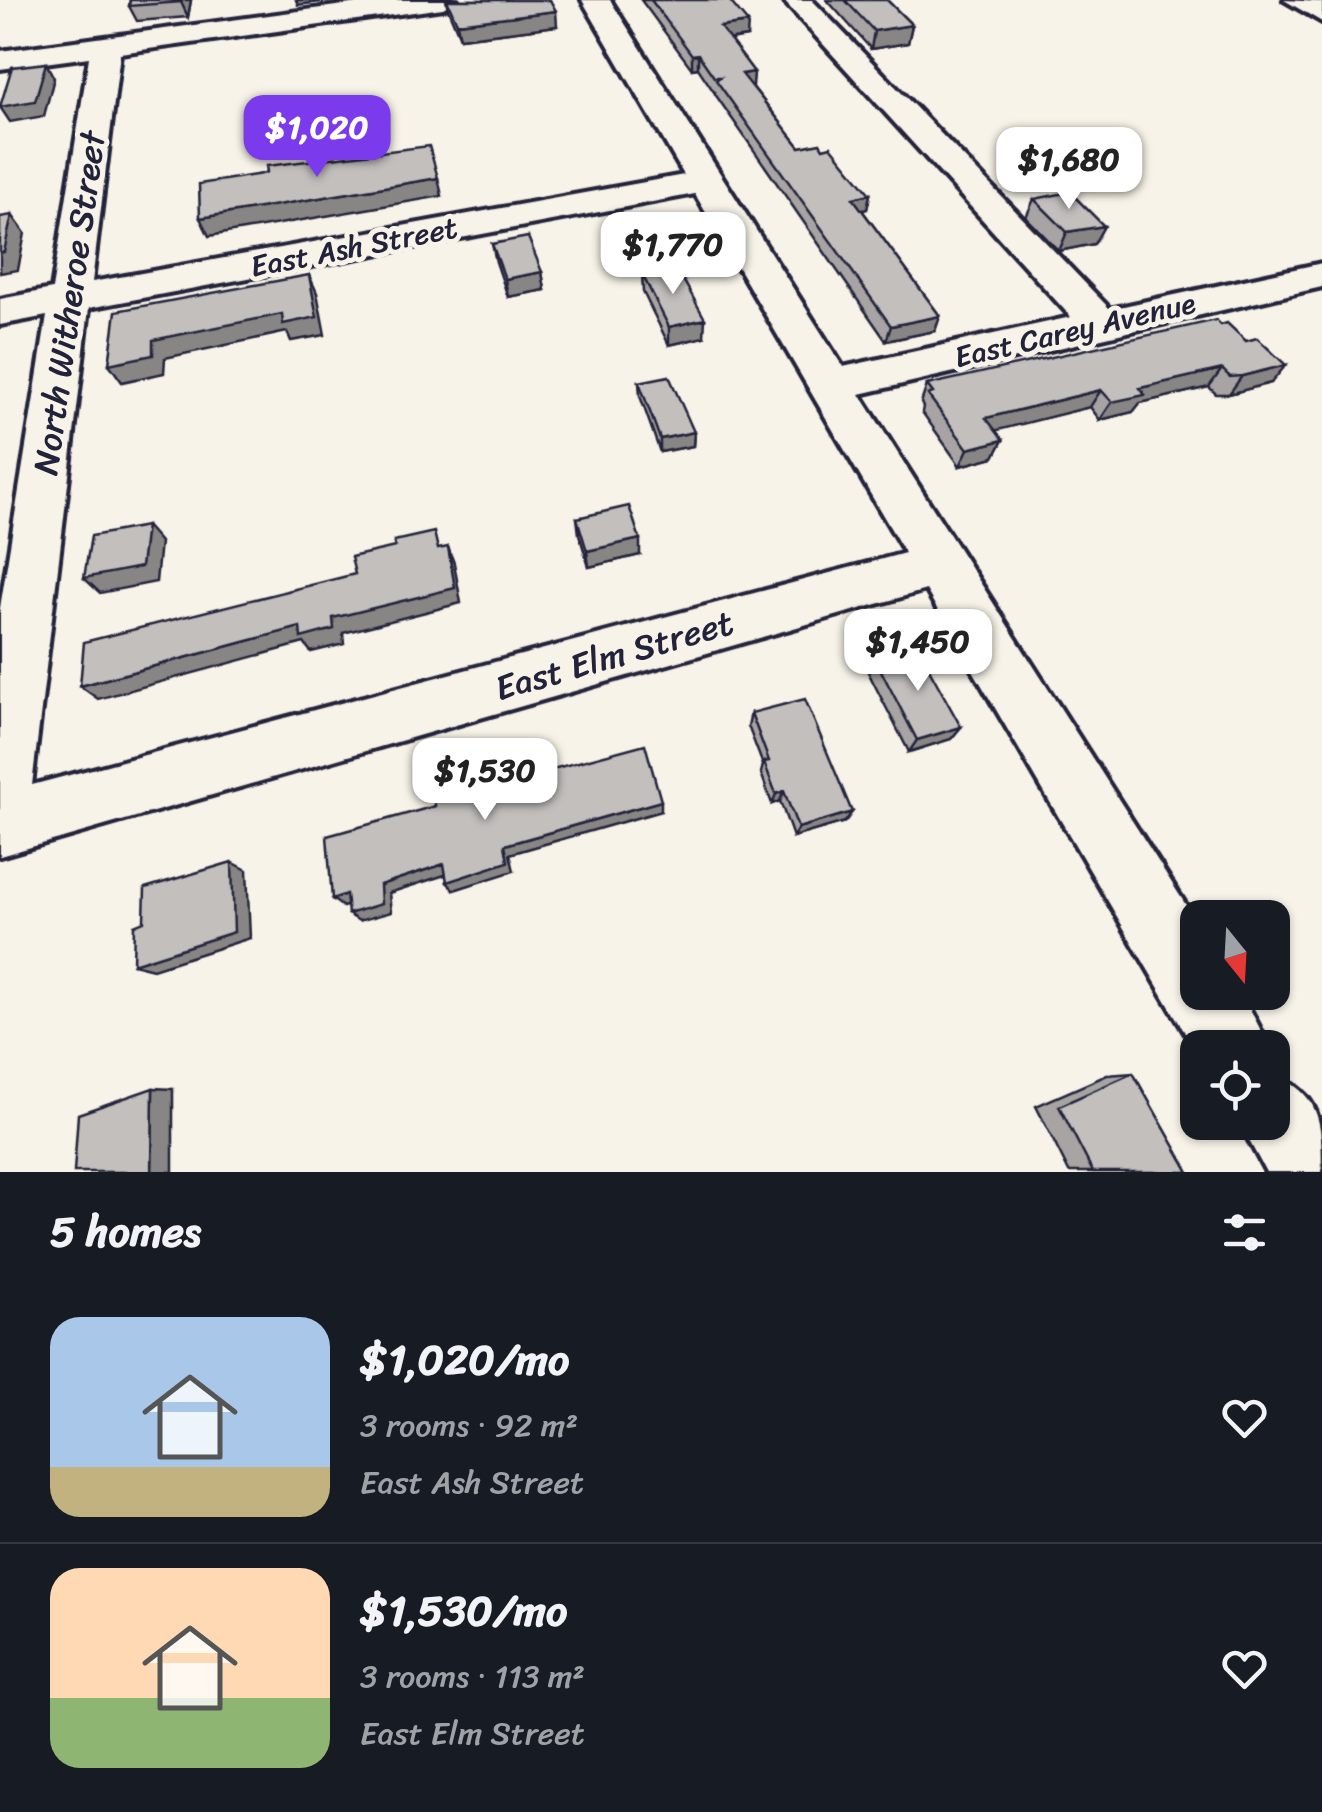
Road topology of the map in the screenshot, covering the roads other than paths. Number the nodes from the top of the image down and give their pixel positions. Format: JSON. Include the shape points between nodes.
{"nodes":[{"id":1,"x":443,"y":0,"type":"edge"},
{"id":2,"x":596,"y":0,"type":"edge"},
{"id":3,"x":797,"y":0,"type":"edge"},
{"id":4,"x":1298,"y":0,"type":"edge"},
{"id":5,"x":247,"y":13,"type":"edge"},
{"id":6,"x":1322,"y":14,"type":"edge"},
{"id":7,"x":106,"y":45,"type":"junction"},
{"id":8,"x":0,"y":60,"type":"edge"},
{"id":9,"x":708,"y":182,"type":"junction"},
{"id":10,"x":1322,"y":275,"type":"edge"},
{"id":11,"x":69,"y":300,"type":"junction"},
{"id":12,"x":0,"y":312,"type":"edge"},
{"id":13,"x":1100,"y":323,"type":"junction"},
{"id":14,"x":828,"y":386,"type":"junction"},
{"id":15,"x":938,"y":564,"type":"junction"},
{"id":16,"x":0,"y":798,"type":"edge"},
{"id":17,"x":0,"y":825,"type":"edge"},
{"id":18,"x":1180,"y":959,"type":"edge"},
{"id":19,"x":1290,"y":1140,"type":"edge"},
{"id":20,"x":1310,"y":1172,"type":"edge"}],
"edges":[{"from":1,"to":5,"type":"street"},
{"from":2,"to":9,"type":"street"},
{"from":3,"to":13,"type":"street"},
{"from":4,"to":6,"type":"street"},
{"from":5,"to":7,"type":"street"},
{"from":7,"to":8,"type":"street"},
{"from":7,"to":11,"type":"street","name":"North Witheroe Street"},
{"from":9,"to":11,"type":"street","name":"East Ash Street"},
{"from":9,"to":14,"type":"street"},
{"from":10,"to":13,"type":"street","name":"East Carey Avenue"},
{"from":11,"to":12,"type":"street","name":"East Ash Street"},
{"from":11,"to":16,"type":"street","name":"North Witheroe Street"},
{"from":13,"to":14,"type":"street","name":"East Carey Avenue"},
{"from":14,"to":15,"type":"street"},
{"from":15,"to":17,"type":"street","name":"East Elm Street"},
{"from":15,"to":18,"type":"street"},
{"from":19,"to":20,"type":"street"}]}
